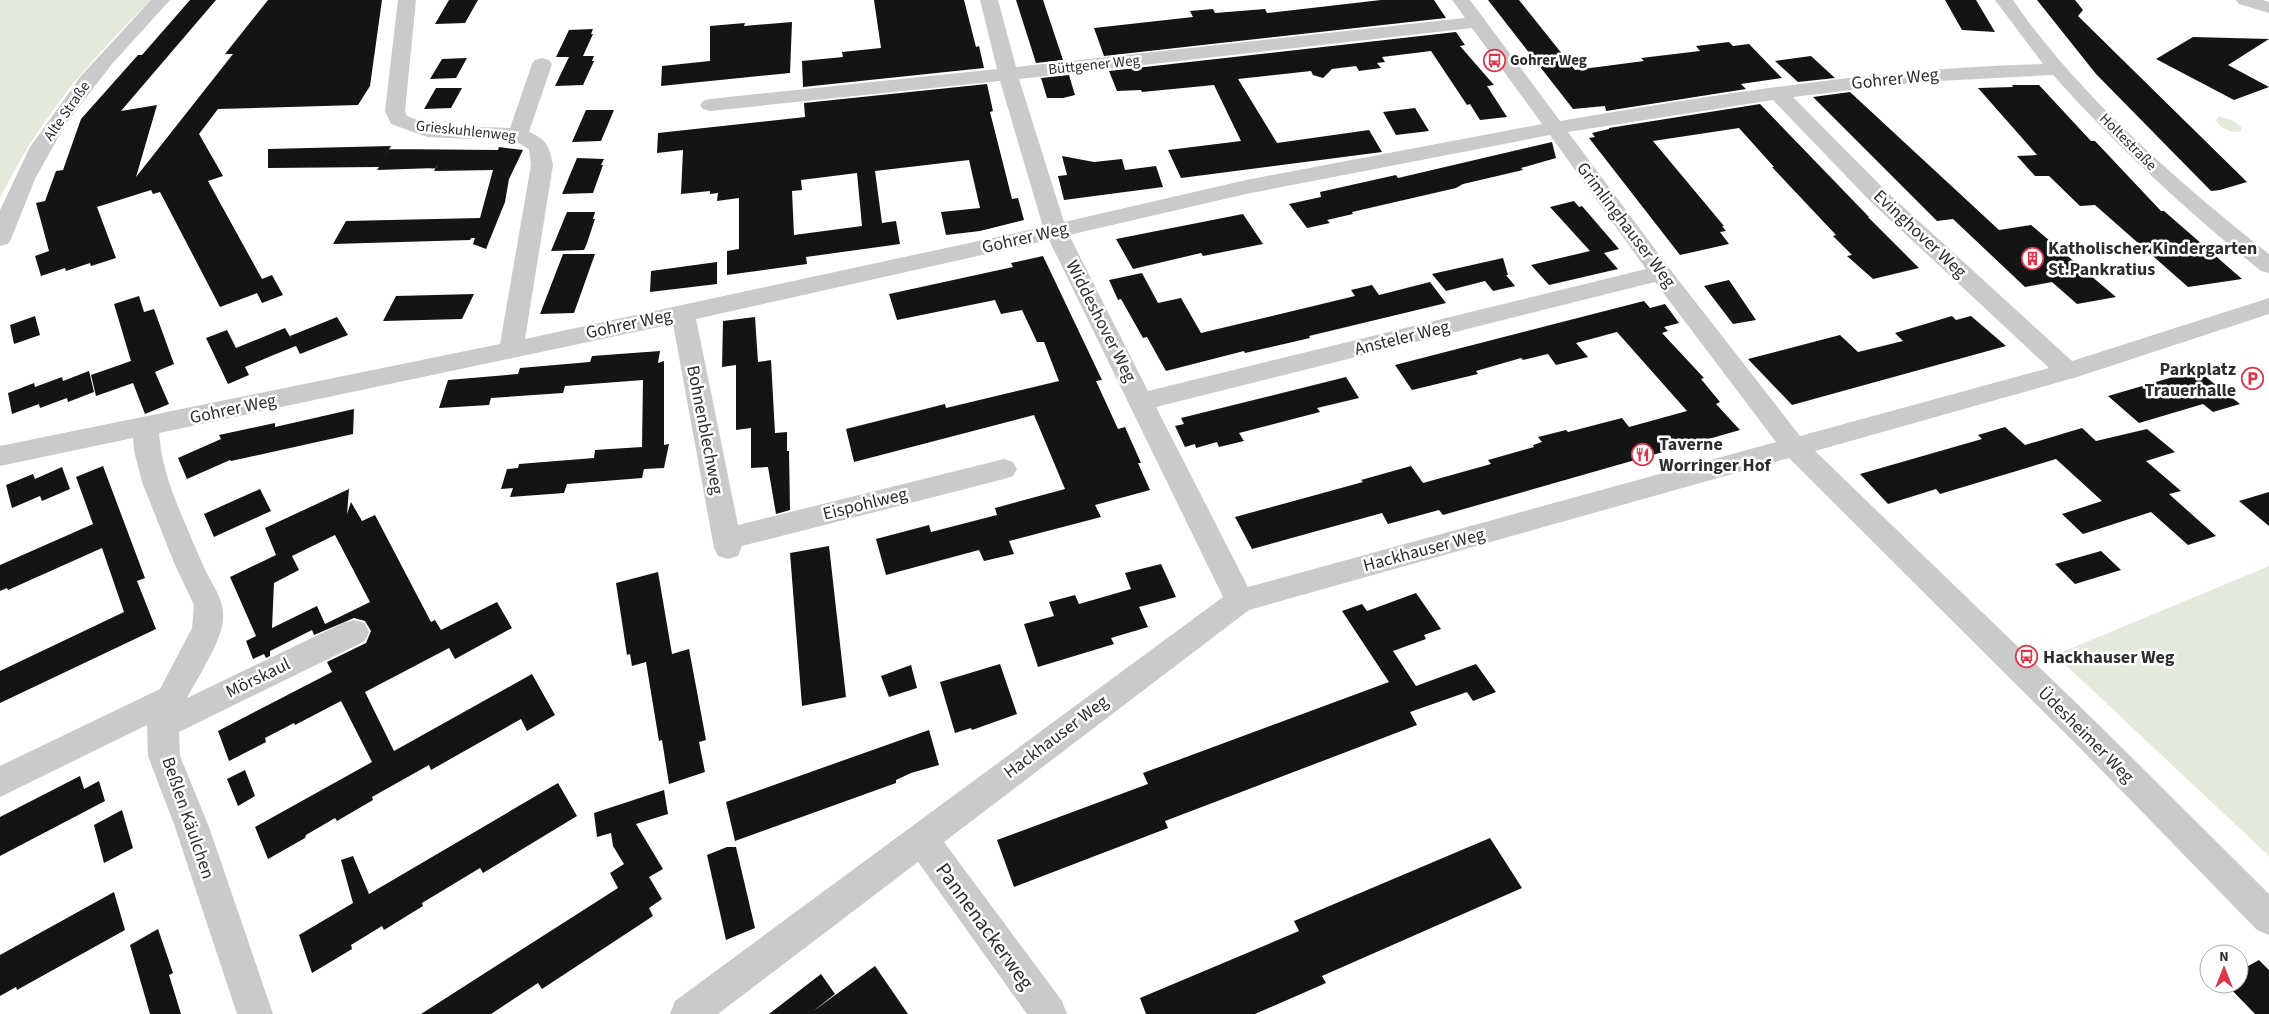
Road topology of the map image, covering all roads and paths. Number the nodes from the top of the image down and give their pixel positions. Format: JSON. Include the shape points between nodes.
{"nodes":[{"id":1,"x":161,"y":0,"type":"edge"},
{"id":2,"x":407,"y":0,"type":"edge"},
{"id":3,"x":989,"y":0,"type":"edge"},
{"id":4,"x":1461,"y":0,"type":"edge"},
{"id":5,"x":2004,"y":0,"type":"edge"},
{"id":6,"x":2245,"y":0,"type":"edge"},
{"id":7,"x":2269,"y":8,"type":"edge"},
{"id":8,"x":1477,"y":22,"type":"junction"},
{"id":9,"x":542,"y":64,"type":"dead end"},
{"id":10,"x":2058,"y":69,"type":"junction"},
{"id":11,"x":1008,"y":74,"type":"junction"},
{"id":12,"x":1777,"y":93,"type":"junction"},
{"id":13,"x":710,"y":104,"type":"dead end"},
{"id":14,"x":1553,"y":127,"type":"junction"},
{"id":15,"x":518,"y":135,"type":"junction"},
{"id":16,"x":1056,"y":232,"type":"junction"},
{"id":17,"x":0,"y":238,"type":"edge"},
{"id":18,"x":2269,"y":266,"type":"edge"},
{"id":19,"x":1661,"y":273,"type":"junction"},
{"id":20,"x":2269,"y":306,"type":"edge"},
{"id":21,"x":683,"y":313,"type":"junction"},
{"id":22,"x":511,"y":350,"type":"junction"},
{"id":23,"x":2068,"y":370,"type":"junction"},
{"id":24,"x":1142,"y":402,"type":"junction"},
{"id":25,"x":146,"y":426,"type":"junction"},
{"id":26,"x":1795,"y":448,"type":"junction"},
{"id":27,"x":0,"y":456,"type":"edge"},
{"id":28,"x":1004,"y":469,"type":"dead end"},
{"id":29,"x":727,"y":544,"type":"joint"},
{"id":30,"x":1240,"y":601,"type":"junction"},
{"id":31,"x":354,"y":632,"type":"dead end"},
{"id":32,"x":167,"y":711,"type":"junction"},
{"id":33,"x":0,"y":782,"type":"edge"},
{"id":34,"x":921,"y":838,"type":"junction"},
{"id":35,"x":2269,"y":918,"type":"edge"},
{"id":36,"x":255,"y":1014,"type":"edge"},
{"id":37,"x":688,"y":1014,"type":"edge"},
{"id":38,"x":1049,"y":1014,"type":"edge"}],
"edges":[{"from":1,"to":17,"type":"street","name":"Alte Straße","via":[[114,48],[48,136],[24,178]]},
{"from":2,"to":15,"type":"street","name":"Grieskuhlenweg","via":[[395,111],[398,120],[427,130]]},
{"from":3,"to":11,"type":"street","name":"Widdeshover Weg"},
{"from":4,"to":8,"type":"street","name":"Grimlinghauser Weg"},
{"from":5,"to":10,"type":"street","name":"Holtestraße"},
{"from":6,"to":7,"type":"street"},
{"from":8,"to":11,"type":"street","name":"Büttgener Weg"},
{"from":8,"to":14,"type":"street","name":"Grimlinghauser Weg"},
{"from":9,"to":15,"type":"street"},
{"from":10,"to":12,"type":"street","name":"Gohrer Weg","via":[[1944,74]]},
{"from":10,"to":18,"type":"street","name":"Holtestraße","via":[[2107,122],[2186,198]]},
{"from":11,"to":13,"type":"street","name":"Büttgener Weg"},
{"from":11,"to":16,"type":"street","name":"Widdeshover Weg"},
{"from":12,"to":14,"type":"street","name":"Gohrer Weg"},
{"from":12,"to":23,"type":"street","name":"Evinghover Weg","via":[[1879,197]]},
{"from":14,"to":16,"type":"street","name":"Gohrer Weg","via":[[1242,188]]},
{"from":14,"to":19,"type":"street","name":"Grimlinghauser Weg"},
{"from":15,"to":22,"type":"street","name":"Grieskuhlenweg","via":[[540,147],[542,165]]},
{"from":16,"to":21,"type":"street","name":"Gohrer Weg"},
{"from":16,"to":24,"type":"street","name":"Widdeshover Weg"},
{"from":19,"to":24,"type":"street","name":"Ansteler Weg"},
{"from":19,"to":26,"type":"street","name":"Grimlinghauser Weg"},
{"from":20,"to":23,"type":"street","name":"Hackhauser Weg"},
{"from":21,"to":22,"type":"street","name":"Gohrer Weg"},
{"from":21,"to":29,"type":"street","name":"Bohnenblechweg"},
{"from":22,"to":25,"type":"street","name":"Gohrer Weg"},
{"from":23,"to":26,"type":"street","name":"Hackhauser Weg"},
{"from":24,"to":30,"type":"street","name":"Widdeshover Weg"},
{"from":25,"to":27,"type":"street","name":"Gohrer Weg"},
{"from":25,"to":32,"type":"street","via":[[147,451],[156,482],[209,605],[207,628]]},
{"from":26,"to":30,"type":"street","name":"Hackhauser Weg"},
{"from":26,"to":35,"type":"street","name":"Üdesheimer Weg","via":[[2088,735]]},
{"from":28,"to":29,"type":"street","name":"Eispohlweg"},
{"from":30,"to":34,"type":"street","name":"Hackhauser Weg"},
{"from":31,"to":32,"type":"street","name":"Mörskaul"},
{"from":32,"to":33,"type":"street","name":"Mörskaul"},
{"from":32,"to":36,"type":"street","name":"Beßlen Käulchen","via":[[164,756],[192,827]]},
{"from":34,"to":37,"type":"street","name":"Hackhauser Weg"},
{"from":34,"to":38,"type":"street","name":"Pannenackerweg"}]}
